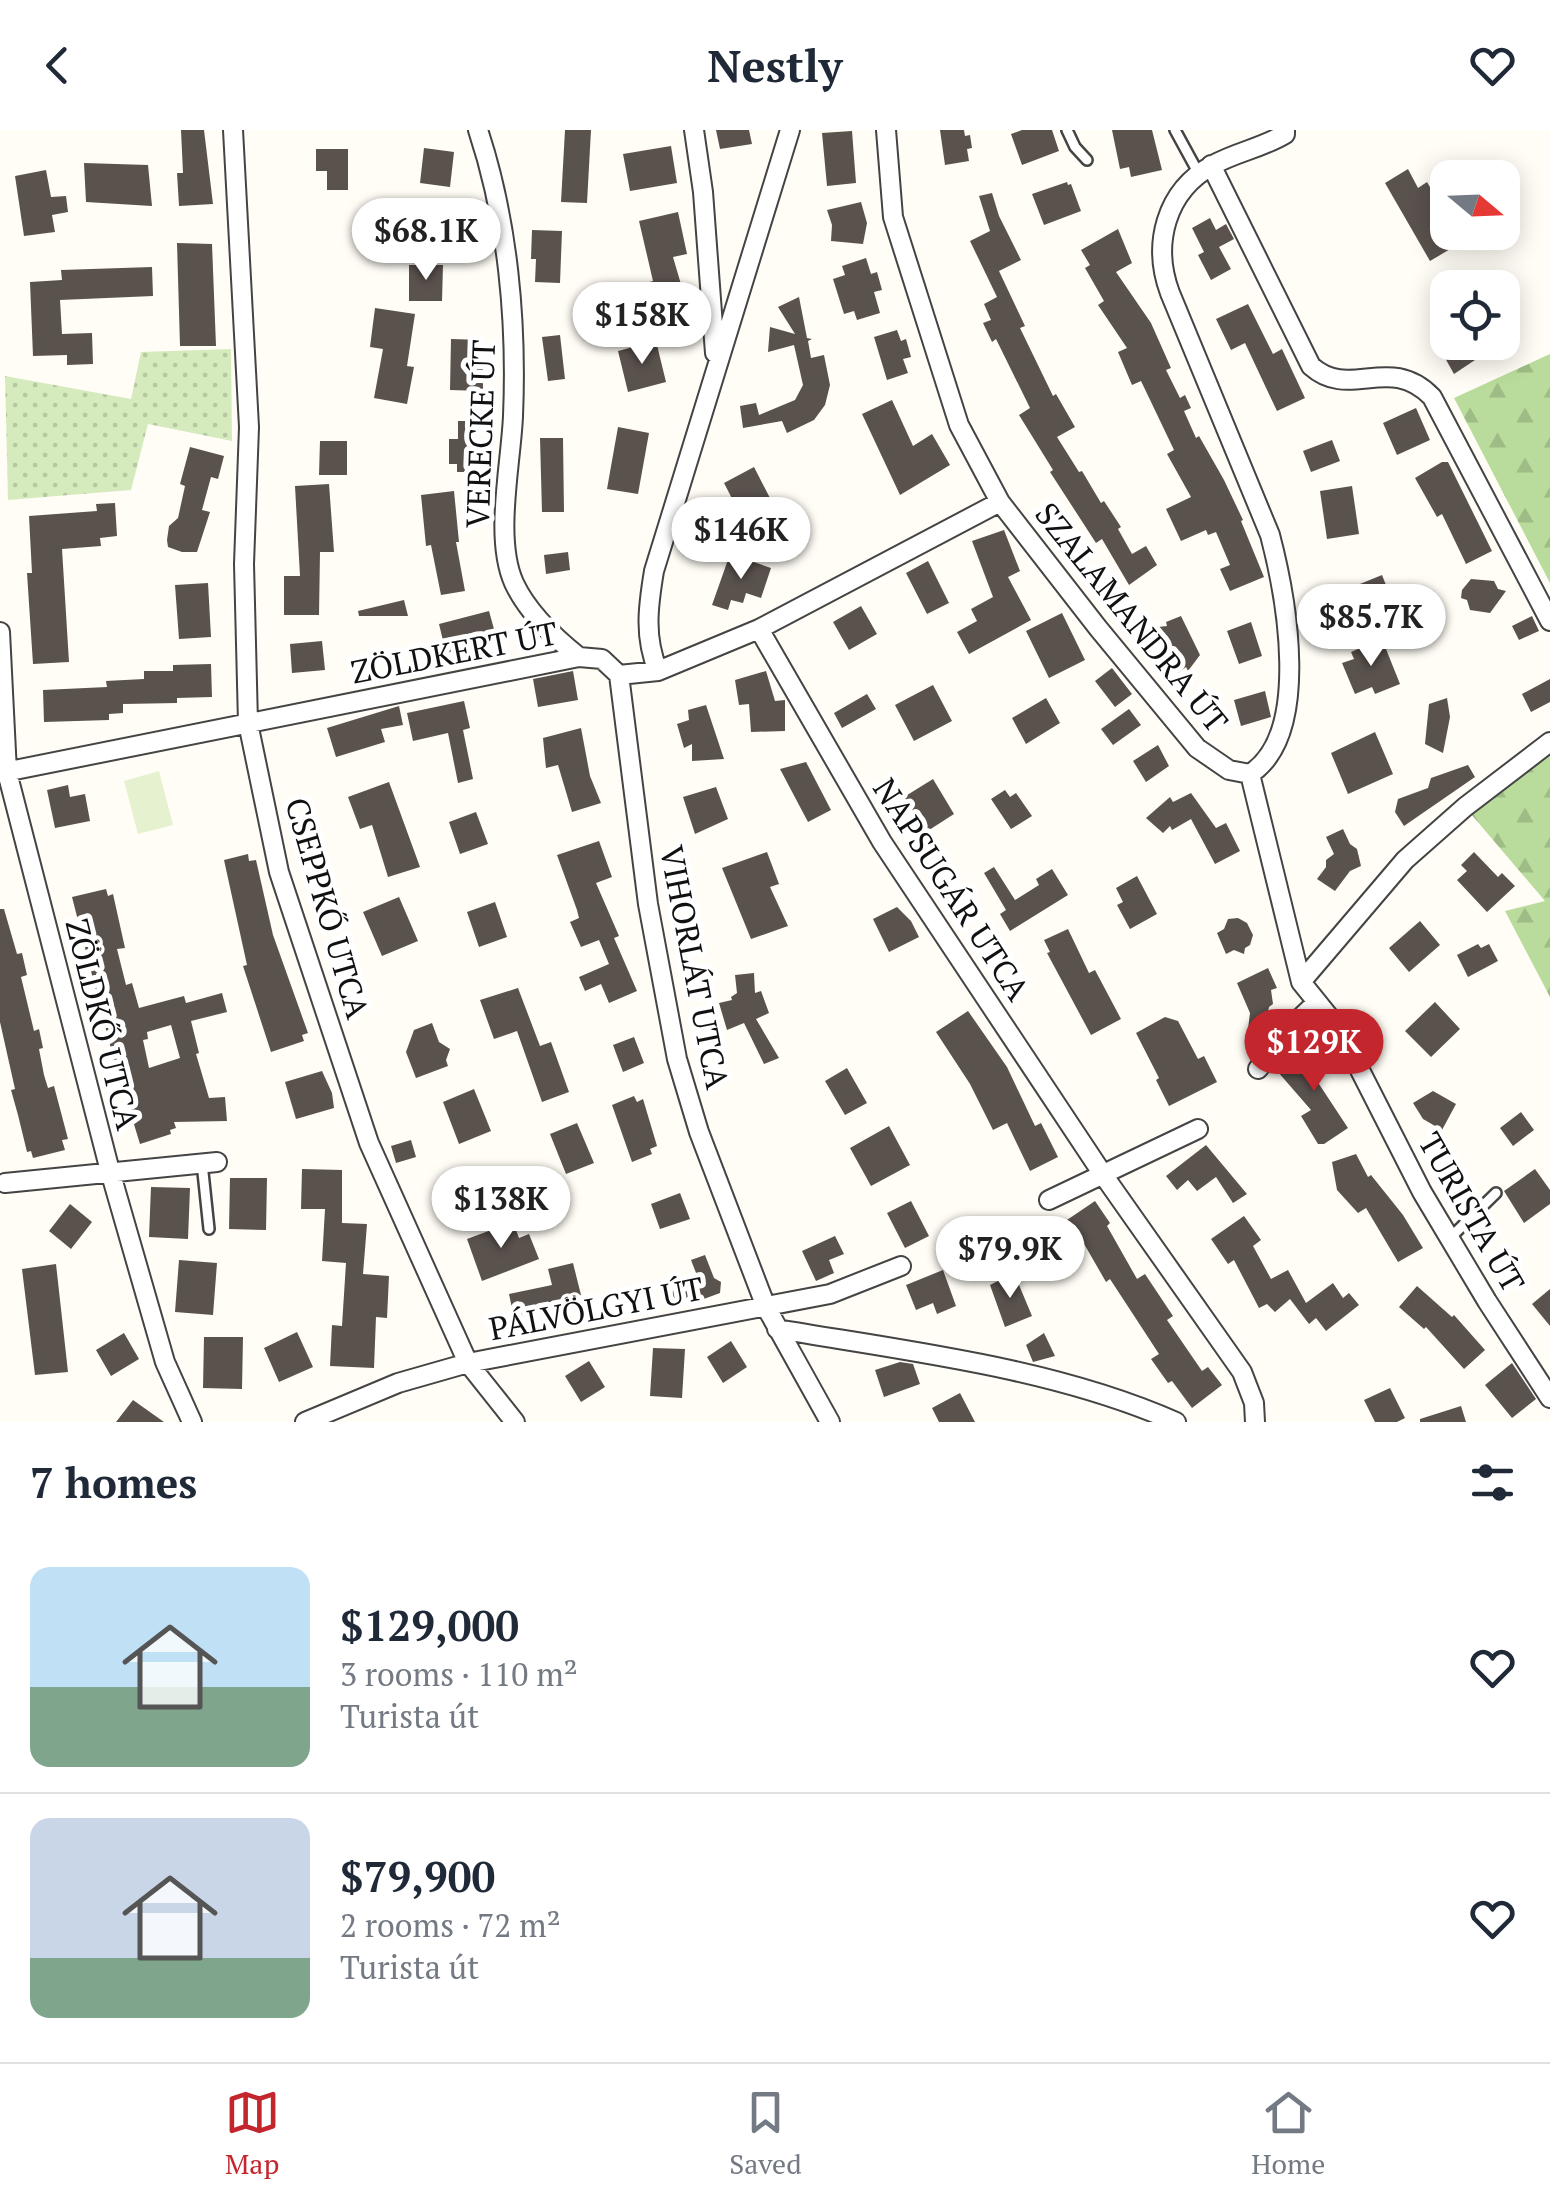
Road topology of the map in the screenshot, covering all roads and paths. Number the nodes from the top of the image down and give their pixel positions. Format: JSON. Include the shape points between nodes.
{"nodes":[{"id":1,"x":233,"y":130,"type":"edge"},
{"id":2,"x":478,"y":130,"type":"edge"},
{"id":3,"x":694,"y":130,"type":"edge"},
{"id":4,"x":790,"y":130,"type":"edge"},
{"id":5,"x":886,"y":130,"type":"edge"},
{"id":6,"x":1067,"y":130,"type":"edge"},
{"id":7,"x":1175,"y":130,"type":"edge"},
{"id":8,"x":1285,"y":130,"type":"edge"},
{"id":9,"x":1087,"y":160,"type":"dead end"},
{"id":10,"x":1205,"y":170,"type":"junction"},
{"id":11,"x":716,"y":365,"type":"junction"},
{"id":12,"x":1000,"y":502,"type":"junction"},
{"id":13,"x":1550,"y":621,"type":"edge"},
{"id":14,"x":759,"y":629,"type":"junction"},
{"id":15,"x":0,"y":632,"type":"edge"},
{"id":16,"x":578,"y":657,"type":"junction"},
{"id":17,"x":658,"y":671,"type":"junction"},
{"id":18,"x":619,"y":675,"type":"junction"},
{"id":19,"x":248,"y":723,"type":"junction"},
{"id":20,"x":1550,"y":742,"type":"edge"},
{"id":21,"x":4,"y":773,"type":"edge"},
{"id":22,"x":1250,"y":774,"type":"junction"},
{"id":23,"x":1301,"y":982,"type":"junction"},
{"id":24,"x":1316,"y":1004,"type":"junction"},
{"id":25,"x":1258,"y":1070,"type":"dead end"},
{"id":26,"x":1198,"y":1129,"type":"dead end"},
{"id":27,"x":210,"y":1163,"type":"joint"},
{"id":28,"x":110,"y":1171,"type":"junction"},
{"id":29,"x":1104,"y":1176,"type":"junction"},
{"id":30,"x":4,"y":1183,"type":"dead end"},
{"id":31,"x":1496,"y":1193,"type":"dead end"},
{"id":32,"x":1049,"y":1200,"type":"dead end"},
{"id":33,"x":209,"y":1230,"type":"dead end"},
{"id":34,"x":1450,"y":1238,"type":"junction"},
{"id":35,"x":901,"y":1266,"type":"dead end"},
{"id":36,"x":766,"y":1306,"type":"junction"},
{"id":37,"x":778,"y":1330,"type":"junction"},
{"id":38,"x":468,"y":1363,"type":"junction"},
{"id":39,"x":1550,"y":1398,"type":"edge"},
{"id":40,"x":192,"y":1422,"type":"edge"},
{"id":41,"x":305,"y":1422,"type":"edge"},
{"id":42,"x":515,"y":1422,"type":"edge"},
{"id":43,"x":830,"y":1422,"type":"edge"},
{"id":44,"x":1176,"y":1422,"type":"edge"},
{"id":45,"x":1255,"y":1422,"type":"edge"}],
"edges":[{"from":1,"to":19,"type":"street","name":"CSEPPKŐ UTCA","via":[[249,427]]},
{"from":2,"to":16,"type":"street","name":"VERECKE ÚT","via":[[502,236],[513,327],[508,563],[525,600]]},
{"from":3,"to":11,"type":"street"},
{"from":4,"to":11,"type":"street"},
{"from":5,"to":12,"type":"street","name":"SZALAMANDRA ÚT","via":[[892,217],[959,425]]},
{"from":6,"to":9,"type":"lane"},
{"from":7,"to":10,"type":"lane"},
{"from":8,"to":10,"type":"street"},
{"from":10,"to":13,"type":"street","via":[[1311,366],[1334,380],[1410,379],[1432,397]]},
{"from":10,"to":22,"type":"street","name":"SZALAMANDRA ÚT","via":[[1173,204],[1161,269],[1270,535],[1280,576],[1288,680],[1282,723],[1265,764]]},
{"from":11,"to":17,"type":"street","via":[[654,571],[647,614]]},
{"from":12,"to":14,"type":"street","name":"ZÖLDKERT ÚT"},
{"from":12,"to":22,"type":"street","name":"SZALAMANDRA ÚT","via":[[1198,748],[1217,764]]},
{"from":14,"to":17,"type":"street","name":"ZÖLDKERT ÚT"},
{"from":14,"to":29,"type":"street","name":"NAPSUGÁR UTCA","via":[[882,842]]},
{"from":15,"to":21,"type":"street","name":"ZÖLDKŐ UTCA"},
{"from":16,"to":18,"type":"street","name":"ZÖLDKERT ÚT","via":[[602,659]]},
{"from":16,"to":19,"type":"street","name":"ZÖLDKERT ÚT"},
{"from":17,"to":18,"type":"street","name":"ZÖLDKERT ÚT"},
{"from":18,"to":36,"type":"street","name":"VIHORLÁT UTCA","via":[[648,904],[677,1059]]},
{"from":19,"to":21,"type":"street","name":"ZÖLDKERT ÚT"},
{"from":19,"to":38,"type":"street","name":"CSEPPKŐ UTCA","via":[[280,872],[369,1143]]},
{"from":20,"to":23,"type":"street","via":[[1404,860]]},
{"from":21,"to":28,"type":"street","name":"ZÖLDKŐ UTCA"},
{"from":22,"to":23,"type":"street","name":"TURISTA ÚT"},
{"from":23,"to":24,"type":"street","name":"TURISTA ÚT"},
{"from":24,"to":25,"type":"street"},
{"from":24,"to":34,"type":"street","name":"TURISTA ÚT","via":[[1339,1029]]},
{"from":26,"to":29,"type":"street"},
{"from":27,"to":28,"type":"street"},
{"from":27,"to":33,"type":"lane"},
{"from":28,"to":30,"type":"street"},
{"from":28,"to":40,"type":"street","name":"ZÖLDKŐ UTCA","via":[[164,1362]]},
{"from":29,"to":32,"type":"street"},
{"from":29,"to":45,"type":"street","name":"NAPSUGÁR UTCA","via":[[1242,1372]]},
{"from":31,"to":34,"type":"lane"},
{"from":34,"to":39,"type":"street","name":"TURISTA ÚT"},
{"from":35,"to":36,"type":"street","name":"PÁLVÖLGYI ÚT","via":[[830,1294]]},
{"from":36,"to":37,"type":"street","name":"VIHORLÁT UTCA"},
{"from":36,"to":38,"type":"street","name":"PÁLVÖLGYI ÚT"},
{"from":37,"to":43,"type":"street","name":"VIHORLÁT UTCA"},
{"from":37,"to":44,"type":"street","via":[[963,1360],[1136,1404]]},
{"from":38,"to":41,"type":"street","name":"PÁLVÖLGYI ÚT","via":[[398,1383]]},
{"from":38,"to":42,"type":"street","name":"CSEPPKŐ UTCA"}]}
